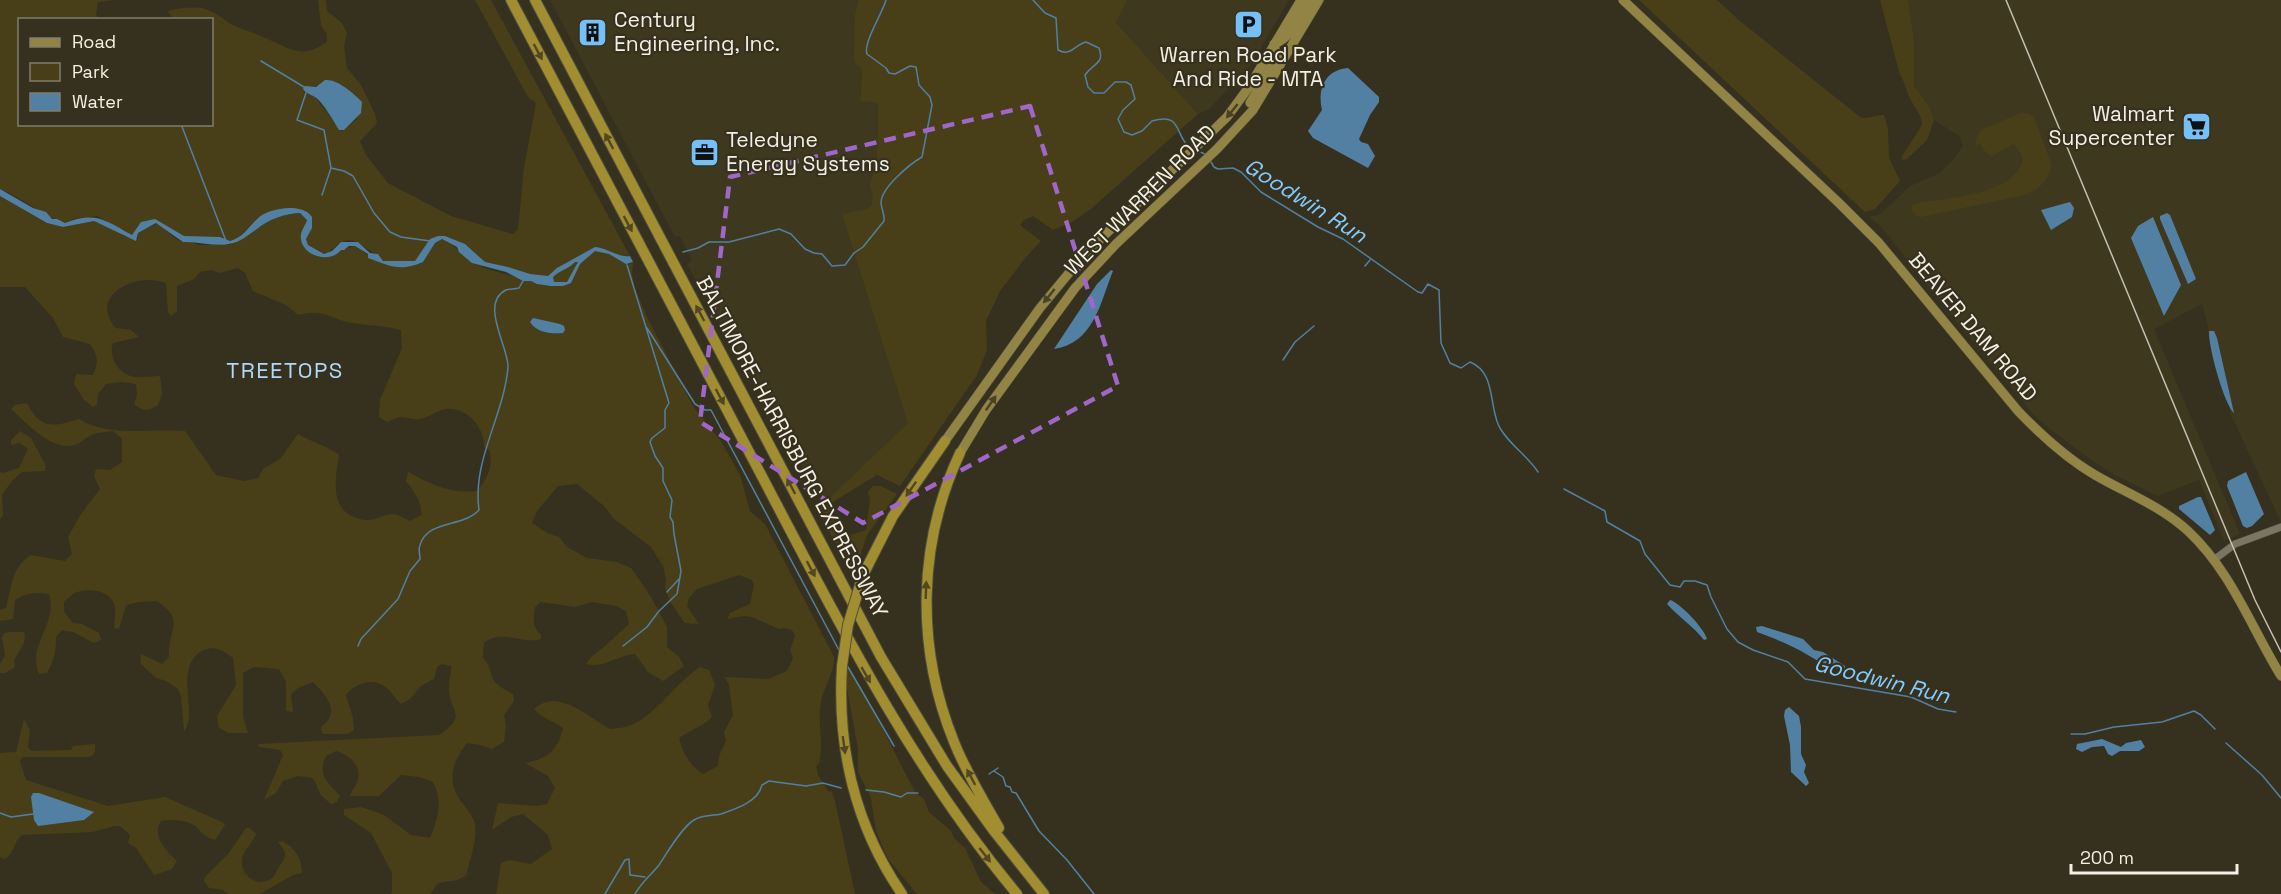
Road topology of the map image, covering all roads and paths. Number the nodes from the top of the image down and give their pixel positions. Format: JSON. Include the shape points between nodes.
{"nodes":[{"id":1,"x":511,"y":0,"type":"edge"},
{"id":2,"x":535,"y":0,"type":"edge"},
{"id":3,"x":1301,"y":0,"type":"edge"},
{"id":4,"x":1310,"y":0,"type":"edge"},
{"id":5,"x":1318,"y":0,"type":"edge"},
{"id":6,"x":1623,"y":0,"type":"edge"},
{"id":7,"x":1274,"y":44,"type":"junction"},
{"id":8,"x":1226,"y":140,"type":"junction"},
{"id":9,"x":945,"y":441,"type":"joint"},
{"id":10,"x":960,"y":453,"type":"joint"},
{"id":11,"x":2281,"y":527,"type":"edge"},
{"id":12,"x":2215,"y":559,"type":"junction"},
{"id":13,"x":2281,"y":676,"type":"edge"},
{"id":14,"x":1020,"y":865,"type":"junction"},
{"id":15,"x":902,"y":894,"type":"edge"},
{"id":16,"x":1017,"y":894,"type":"edge"},
{"id":17,"x":1044,"y":894,"type":"edge"}],
"edges":[{"from":1,"to":16,"type":"highway","name":"BALTIMORE-HARRISBURG EXPRESSWAY","one_way":true,"via":[[862,668],[929,777]]},
{"from":14,"to":2,"type":"highway","name":"BALTIMORE-HARRISBURG EXPRESSWAY","one_way":true,"via":[[947,766],[881,657]]},
{"from":3,"to":7,"type":"main road","name":"WEST WARREN ROAD"},
{"from":4,"to":7,"type":"main road","via":[[1290,35]]},
{"from":5,"to":8,"type":"main road","name":"WEST WARREN ROAD","via":[[1253,110]]},
{"from":6,"to":12,"type":"main road","name":"BEAVER DAM ROAD","via":[[1879,243],[2035,429],[2083,467],[2175,520]]},
{"from":7,"to":8,"type":"main road","via":[[1275,61]]},
{"from":7,"to":9,"type":"main road","name":"WEST WARREN ROAD","one_way":true,"via":[[1227,117],[1104,234],[1064,278]]},
{"from":10,"to":8,"type":"main road","name":"WEST WARREN ROAD","one_way":true,"via":[[986,410],[1075,288]]},
{"from":9,"to":15,"type":"highway","one_way":true,"bridge":true,"via":[[893,516],[863,575],[848,625],[842,666],[842,733],[852,787],[876,850]]},
{"from":14,"to":10,"type":"highway","one_way":true,"via":[[954,742],[936,688],[928,647],[925,602],[930,547],[942,497]]},
{"from":11,"to":12,"type":"street","via":[[2235,544]]},
{"from":12,"to":13,"type":"main road","name":"BEAVER DAM ROAD"},
{"from":14,"to":17,"type":"highway","name":"BALTIMORE-HARRISBURG EXPRESSWAY"}]}
